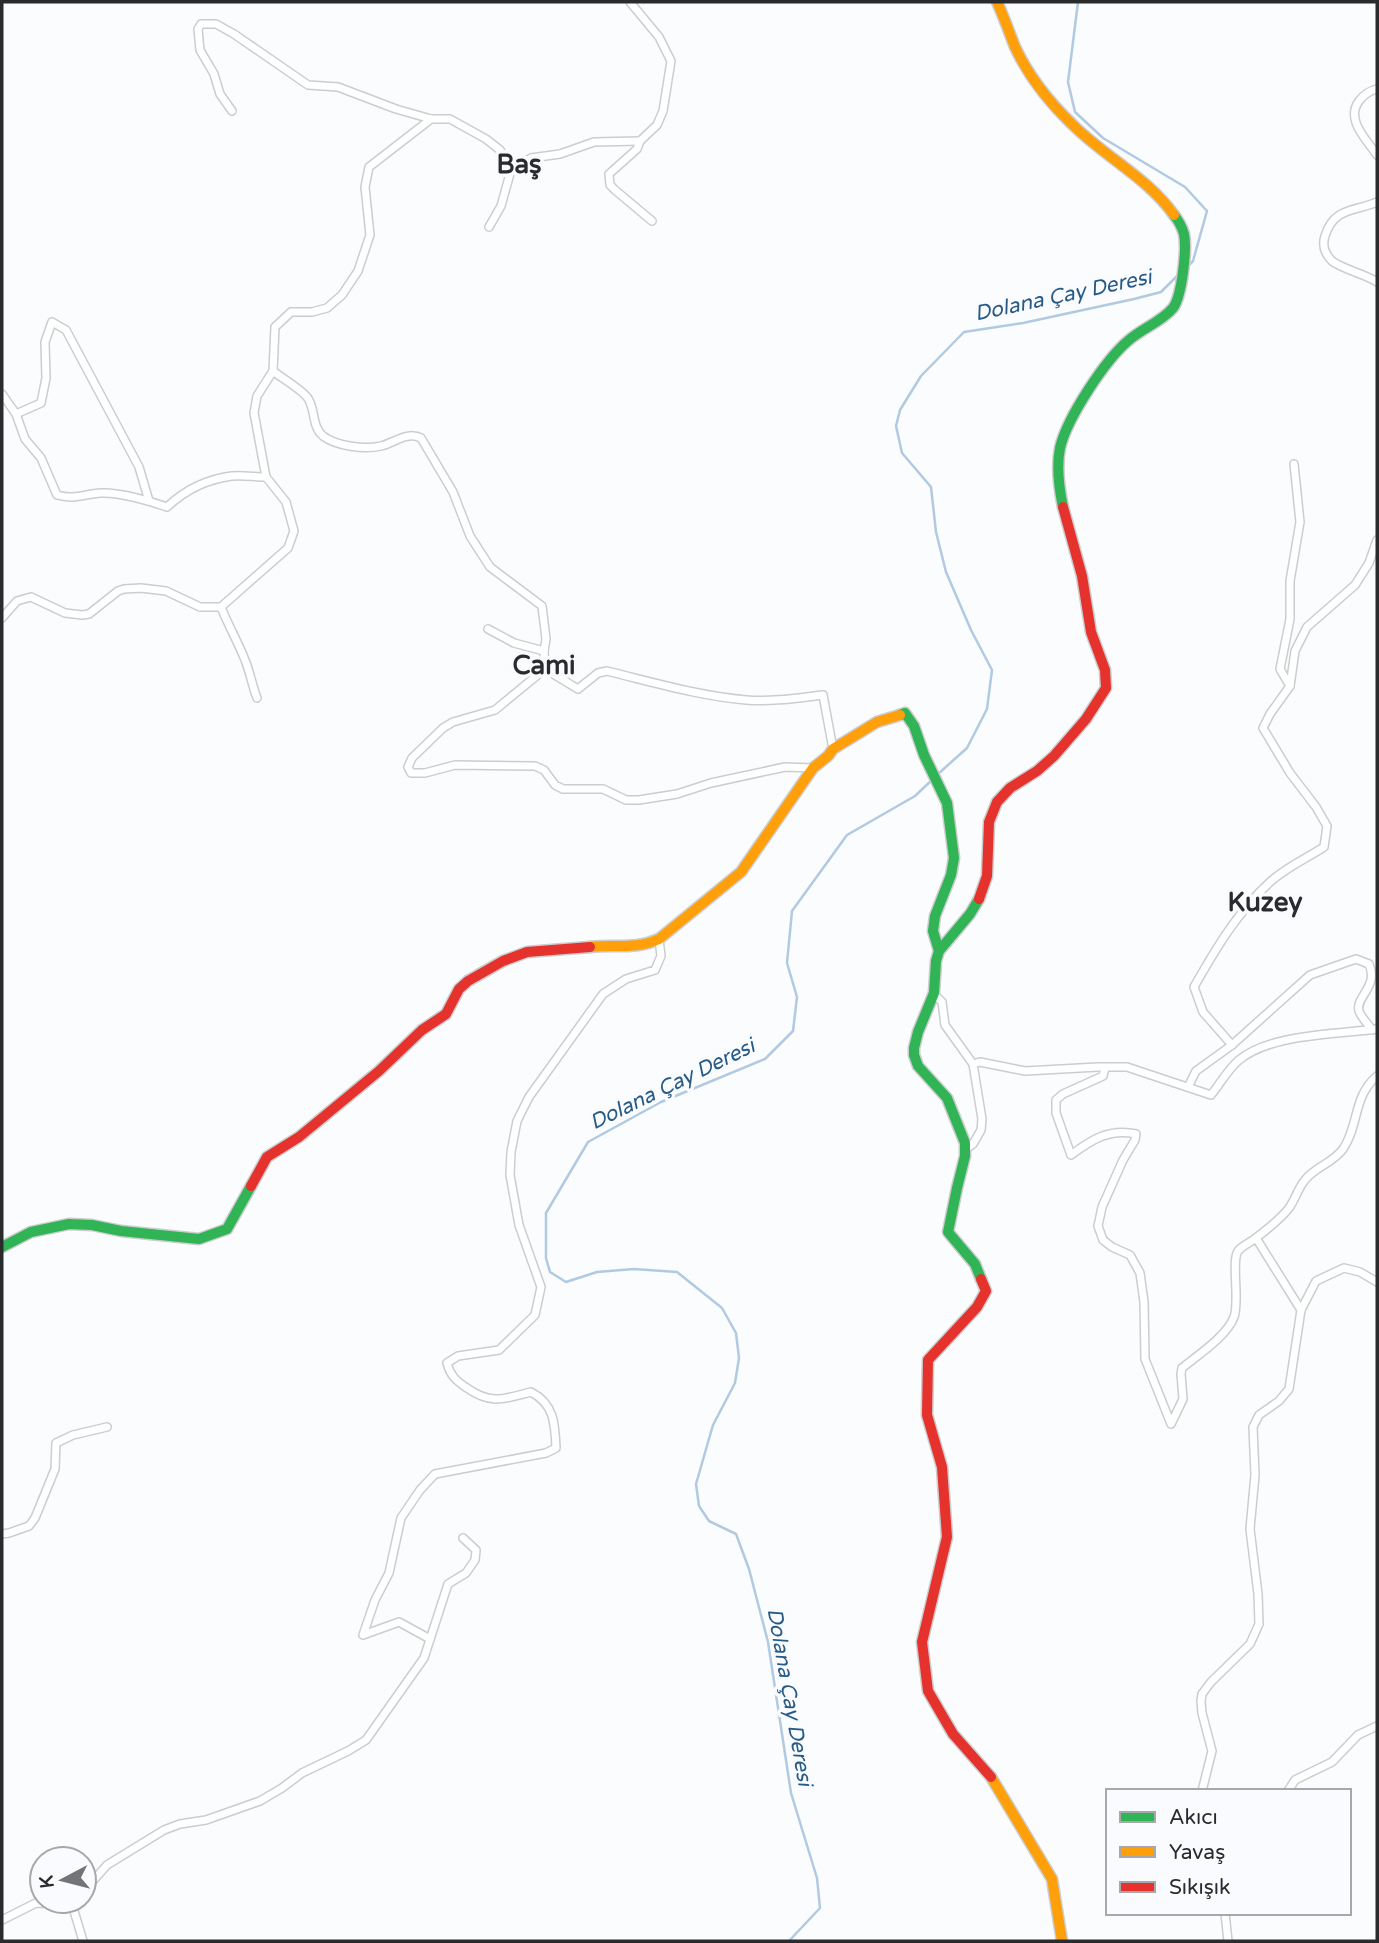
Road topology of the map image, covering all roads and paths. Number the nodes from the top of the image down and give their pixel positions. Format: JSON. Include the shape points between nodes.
{"nodes":[{"id":1,"x":630,"y":2,"type":"edge"},
{"id":2,"x":997,"y":2,"type":"edge"},
{"id":3,"x":1377,"y":89,"type":"edge"},
{"id":4,"x":232,"y":111,"type":"dead end"},
{"id":5,"x":431,"y":119,"type":"junction"},
{"id":6,"x":640,"y":141,"type":"junction"},
{"id":7,"x":1377,"y":155,"type":"edge"},
{"id":8,"x":511,"y":170,"type":"junction"},
{"id":9,"x":1377,"y":202,"type":"edge"},
{"id":10,"x":652,"y":221,"type":"dead end"},
{"id":11,"x":489,"y":227,"type":"dead end"},
{"id":12,"x":1377,"y":282,"type":"edge"},
{"id":13,"x":273,"y":371,"type":"junction"},
{"id":14,"x":2,"y":394,"type":"edge"},
{"id":15,"x":16,"y":414,"type":"junction"},
{"id":16,"x":1294,"y":464,"type":"dead end"},
{"id":17,"x":266,"y":477,"type":"junction"},
{"id":18,"x":149,"y":501,"type":"junction"},
{"id":19,"x":1377,"y":540,"type":"edge"},
{"id":20,"x":221,"y":607,"type":"junction"},
{"id":21,"x":2,"y":618,"type":"edge"},
{"id":22,"x":488,"y":629,"type":"dead end"},
{"id":23,"x":544,"y":651,"type":"junction"},
{"id":24,"x":545,"y":669,"type":"junction"},
{"id":25,"x":1290,"y":686,"type":"junction"},
{"id":26,"x":257,"y":698,"type":"dead end"},
{"id":27,"x":833,"y":749,"type":"junction"},
{"id":28,"x":813,"y":768,"type":"junction"},
{"id":29,"x":659,"y":939,"type":"junction"},
{"id":30,"x":939,"y":951,"type":"junction"},
{"id":31,"x":934,"y":994,"type":"junction"},
{"id":32,"x":1375,"y":1030,"type":"edge"},
{"id":33,"x":1232,"y":1045,"type":"junction"},
{"id":34,"x":973,"y":1064,"type":"junction"},
{"id":35,"x":1105,"y":1068,"type":"junction"},
{"id":36,"x":1377,"y":1076,"type":"edge"},
{"id":37,"x":1188,"y":1087,"type":"junction"},
{"id":38,"x":967,"y":1148,"type":"junction"},
{"id":39,"x":1256,"y":1238,"type":"junction"},
{"id":40,"x":2,"y":1247,"type":"edge"},
{"id":41,"x":1377,"y":1282,"type":"edge"},
{"id":42,"x":1301,"y":1310,"type":"junction"},
{"id":43,"x":107,"y":1427,"type":"dead end"},
{"id":44,"x":2,"y":1534,"type":"edge"},
{"id":45,"x":463,"y":1538,"type":"dead end"},
{"id":46,"x":430,"y":1639,"type":"junction"},
{"id":47,"x":1377,"y":1726,"type":"edge"},
{"id":48,"x":1202,"y":1789,"type":"edge"},
{"id":49,"x":1289,"y":1789,"type":"edge"},
{"id":50,"x":98,"y":1875,"type":"edge"},
{"id":51,"x":28,"y":1907,"type":"edge"},
{"id":52,"x":77,"y":1915,"type":"edge"},
{"id":53,"x":1225,"y":1915,"type":"edge"},
{"id":54,"x":2,"y":1920,"type":"edge"},
{"id":55,"x":83,"y":1941,"type":"edge"},
{"id":56,"x":1062,"y":1941,"type":"edge"},
{"id":57,"x":1228,"y":1941,"type":"edge"}],
"edges":[{"from":1,"to":6,"type":"street","via":[[659,37],[671,61],[663,111],[657,125]]},
{"from":2,"to":30,"type":"street","via":[[1033,81],[1081,134],[1170,208],[1184,236],[1175,304],[1114,354],[1073,418],[1059,453],[1060,494],[1082,573],[1092,636],[1105,670],[1106,690],[1053,757],[998,801],[988,824],[985,887],[975,909]]},
{"from":3,"to":7,"type":"street","via":[[1367,92],[1353,116]]},
{"from":4,"to":5,"type":"street","via":[[200,50],[201,24],[216,24],[234,34],[308,85],[338,87]]},
{"from":5,"to":8,"type":"street","via":[[450,119],[486,139],[500,150]]},
{"from":5,"to":13,"type":"street","via":[[369,167],[365,187],[370,235],[358,271],[327,309],[291,312],[275,327]]},
{"from":6,"to":8,"type":"street","via":[[594,142],[531,158]]},
{"from":6,"to":10,"type":"street","via":[[638,149],[609,174],[609,181]]},
{"from":8,"to":11,"type":"street","via":[[501,206]]},
{"from":9,"to":12,"type":"street","via":[[1334,217],[1323,241],[1333,262]]},
{"from":13,"to":17,"type":"street","via":[[257,396],[254,413]]},
{"from":13,"to":23,"type":"street","via":[[308,399],[324,437],[366,448],[407,436],[418,436],[426,444],[490,567],[542,606]]},
{"from":14,"to":15,"type":"street"},
{"from":15,"to":18,"type":"street","via":[[57,495],[70,498],[104,493]]},
{"from":15,"to":18,"type":"street","via":[[41,403],[45,342],[52,322],[66,330],[139,467]]},
{"from":16,"to":25,"type":"street","via":[[1300,522],[1280,669]]},
{"from":17,"to":18,"type":"street","via":[[233,476],[200,485],[167,507]]},
{"from":17,"to":20,"type":"street","via":[[286,502],[291,540],[288,548]]},
{"from":19,"to":25,"type":"street","via":[[1355,585],[1307,628],[1296,651]]},
{"from":20,"to":21,"type":"street","via":[[200,607],[166,591],[142,588],[118,591],[82,615],[65,613],[31,597],[17,601]]},
{"from":20,"to":26,"type":"street"},
{"from":22,"to":23,"type":"street","via":[[514,643]]},
{"from":23,"to":24,"type":"street"},
{"from":24,"to":27,"type":"street","via":[[578,690],[607,671],[745,700],[823,695]]},
{"from":24,"to":28,"type":"street","via":[[495,710],[443,728],[412,758],[411,773],[455,765],[535,766],[563,789],[603,789],[625,800],[639,800],[785,767]]},
{"from":25,"to":33,"type":"street","via":[[1263,729],[1327,826],[1324,847],[1271,881],[1247,906],[1194,987],[1203,1012]]},
{"from":27,"to":28,"type":"street"},
{"from":27,"to":30,"type":"street","via":[[877,722],[905,713],[914,726],[947,803],[954,858],[935,916],[933,931]]},
{"from":28,"to":29,"type":"street","via":[[741,872]]},
{"from":29,"to":40,"type":"street","via":[[635,947],[527,952],[468,981],[446,1013],[299,1137],[267,1157],[227,1229],[200,1239],[69,1224],[31,1232]]},
{"from":29,"to":46,"type":"street","via":[[662,956],[654,970],[626,979],[603,994],[529,1097],[517,1121],[510,1175],[519,1224],[541,1287],[536,1315],[499,1350],[458,1356],[447,1363],[450,1374],[478,1396],[500,1399],[531,1392],[541,1398],[550,1410],[556,1448],[435,1474],[401,1518],[388,1573],[363,1635],[399,1622]]},
{"from":30,"to":31,"type":"street"},
{"from":31,"to":34,"type":"street","via":[[942,1002],[945,1025]]},
{"from":31,"to":38,"type":"street","via":[[913,1055],[948,1097]]},
{"from":32,"to":33,"type":"street","via":[[1359,1011],[1373,971],[1356,959],[1310,975]]},
{"from":32,"to":37,"type":"street","via":[[1283,1040],[1238,1060],[1211,1095]]},
{"from":33,"to":37,"type":"street","via":[[1196,1071]]},
{"from":34,"to":35,"type":"street","via":[[1025,1071]]},
{"from":34,"to":38,"type":"street","via":[[982,1119],[981,1130]]},
{"from":35,"to":37,"type":"street","via":[[1128,1067]]},
{"from":35,"to":39,"type":"street","via":[[1103,1076],[1056,1100],[1056,1113],[1071,1156],[1102,1136],[1136,1134],[1102,1207],[1098,1226],[1103,1240],[1130,1255],[1140,1273],[1145,1359],[1171,1424],[1183,1399],[1182,1368],[1230,1324],[1237,1293],[1235,1260]]},
{"from":36,"to":39,"type":"street","via":[[1358,1104],[1344,1148],[1305,1179],[1288,1209]]},
{"from":38,"to":56,"type":"street","via":[[948,1232],[975,1264],[986,1291],[928,1360],[927,1415],[942,1467],[947,1538],[922,1642],[928,1691],[953,1734],[994,1781],[1052,1879]]},
{"from":39,"to":42,"type":"street"},
{"from":41,"to":42,"type":"street","via":[[1344,1268],[1316,1282]]},
{"from":42,"to":48,"type":"street","via":[[1289,1389],[1259,1415],[1253,1427],[1250,1529],[1259,1624],[1250,1644],[1202,1694],[1212,1751]]},
{"from":43,"to":44,"type":"street","via":[[56,1443],[55,1469],[35,1518],[29,1526]]},
{"from":45,"to":46,"type":"street","via":[[476,1550],[475,1560],[449,1584]]},
{"from":46,"to":50,"type":"street","via":[[424,1658],[366,1740],[260,1801],[164,1830]]},
{"from":47,"to":49,"type":"street","via":[[1358,1735],[1332,1762],[1295,1780]]},
{"from":51,"to":54,"type":"street"},
{"from":52,"to":55,"type":"street"},
{"from":53,"to":57,"type":"street"}]}
